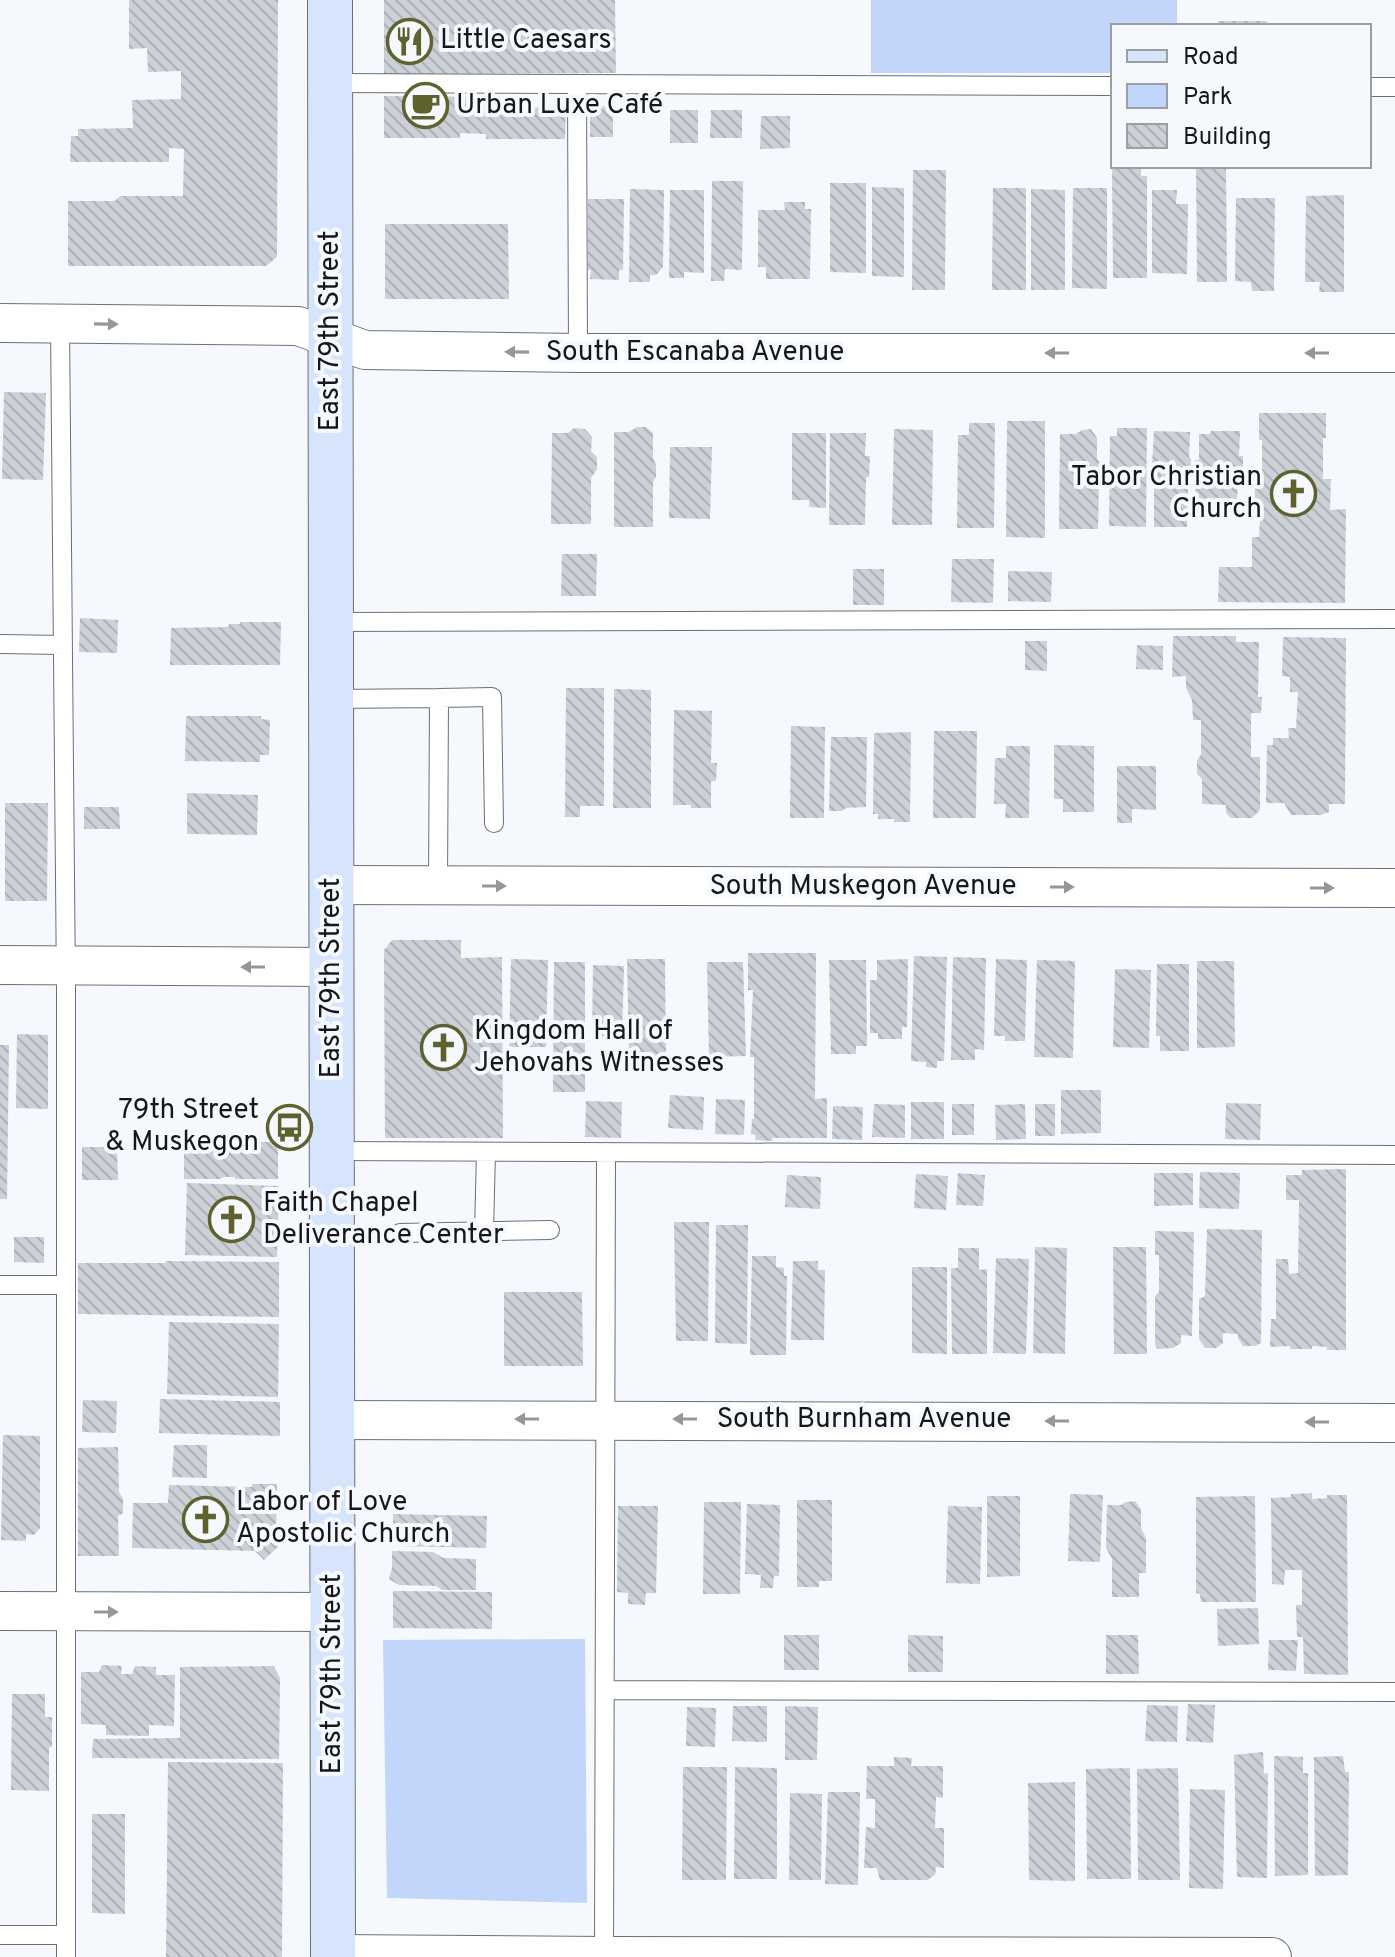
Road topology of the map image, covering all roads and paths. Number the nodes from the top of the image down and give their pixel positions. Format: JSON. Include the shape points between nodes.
{"nodes":[{"id":1,"x":330,"y":0,"type":"edge"},
{"id":2,"x":330,"y":83,"type":"junction"},
{"id":3,"x":577,"y":84,"type":"junction"},
{"id":4,"x":1111,"y":86,"type":"edge"},
{"id":5,"x":1371,"y":87,"type":"edge"},
{"id":6,"x":1395,"y":87,"type":"edge"},
{"id":7,"x":0,"y":323,"type":"edge"},
{"id":8,"x":60,"y":324,"type":"junction"},
{"id":9,"x":331,"y":338,"type":"junction"},
{"id":10,"x":578,"y":353,"type":"junction"},
{"id":11,"x":1395,"y":353,"type":"edge"},
{"id":12,"x":1395,"y":619,"type":"edge"},
{"id":13,"x":331,"y":622,"type":"junction"},
{"id":14,"x":0,"y":644,"type":"edge"},
{"id":15,"x":63,"y":645,"type":"junction"},
{"id":16,"x":439,"y":698,"type":"junction"},
{"id":17,"x":331,"y":699,"type":"junction"},
{"id":18,"x":494,"y":823,"type":"dead end"},
{"id":19,"x":332,"y":885,"type":"junction"},
{"id":20,"x":438,"y":885,"type":"junction"},
{"id":21,"x":1395,"y":888,"type":"edge"},
{"id":22,"x":0,"y":965,"type":"edge"},
{"id":23,"x":66,"y":965,"type":"junction"},
{"id":24,"x":331,"y":967,"type":"junction"},
{"id":25,"x":332,"y":1151,"type":"junction"},
{"id":26,"x":486,"y":1152,"type":"junction"},
{"id":27,"x":606,"y":1152,"type":"junction"},
{"id":28,"x":1395,"y":1155,"type":"edge"},
{"id":29,"x":550,"y":1230,"type":"dead end"},
{"id":30,"x":484,"y":1232,"type":"junction"},
{"id":31,"x":400,"y":1233,"type":"dead end"},
{"id":32,"x":0,"y":1285,"type":"edge"},
{"id":33,"x":66,"y":1285,"type":"junction"},
{"id":34,"x":605,"y":1419,"type":"junction"},
{"id":35,"x":332,"y":1420,"type":"junction"},
{"id":36,"x":1395,"y":1423,"type":"edge"},
{"id":37,"x":0,"y":1611,"type":"edge"},
{"id":38,"x":65,"y":1612,"type":"junction"},
{"id":39,"x":332,"y":1612,"type":"junction"},
{"id":40,"x":605,"y":1690,"type":"junction"},
{"id":41,"x":1395,"y":1692,"type":"edge"},
{"id":42,"x":0,"y":1935,"type":"edge"},
{"id":43,"x":66,"y":1935,"type":"junction"},
{"id":44,"x":333,"y":1955,"type":"edge"},
{"id":45,"x":66,"y":1957,"type":"edge"},
{"id":46,"x":604,"y":1957,"type":"edge"},
{"id":47,"x":1272,"y":1957,"type":"edge"}],
"edges":[{"from":1,"to":2,"type":"main road","name":"East 79th Street"},
{"from":2,"to":3,"type":"lane"},
{"from":2,"to":9,"type":"main road","name":"East 79th Street"},
{"from":3,"to":4,"type":"lane"},
{"from":3,"to":10,"type":"lane"},
{"from":5,"to":6,"type":"lane"},
{"from":7,"to":8,"type":"street","name":"South Escanaba Avenue"},
{"from":8,"to":9,"type":"street","name":"South Escanaba Avenue","one_way":true,"via":[[298,326]]},
{"from":8,"to":15,"type":"lane"},
{"from":10,"to":9,"type":"street","name":"South Escanaba Avenue","one_way":true,"via":[[365,350]]},
{"from":9,"to":13,"type":"main road","name":"East 79th Street"},
{"from":11,"to":10,"type":"street","name":"South Escanaba Avenue","one_way":true},
{"from":12,"to":13,"type":"lane"},
{"from":13,"to":17,"type":"main road","name":"East 79th Street"},
{"from":14,"to":15,"type":"lane"},
{"from":15,"to":23,"type":"lane"},
{"from":16,"to":17,"type":"lane"},
{"from":16,"to":18,"type":"lane","via":[[492,697]]},
{"from":16,"to":20,"type":"lane"},
{"from":17,"to":19,"type":"main road","name":"East 79th Street"},
{"from":19,"to":20,"type":"street","name":"South Muskegon Avenue"},
{"from":19,"to":24,"type":"main road","name":"East 79th Street"},
{"from":20,"to":21,"type":"street","name":"South Muskegon Avenue","one_way":true},
{"from":22,"to":23,"type":"street"},
{"from":24,"to":23,"type":"street","one_way":true},
{"from":23,"to":33,"type":"lane"},
{"from":24,"to":25,"type":"main road","name":"East 79th Street"},
{"from":25,"to":26,"type":"lane"},
{"from":25,"to":35,"type":"main road","name":"East 79th Street"},
{"from":26,"to":27,"type":"lane"},
{"from":26,"to":30,"type":"lane"},
{"from":27,"to":28,"type":"lane"},
{"from":27,"to":34,"type":"lane"},
{"from":29,"to":30,"type":"lane"},
{"from":30,"to":31,"type":"lane"},
{"from":32,"to":33,"type":"lane"},
{"from":33,"to":38,"type":"lane"},
{"from":34,"to":35,"type":"street","name":"South Burnham Avenue","one_way":true},
{"from":36,"to":34,"type":"street","name":"South Burnham Avenue","one_way":true},
{"from":34,"to":40,"type":"lane"},
{"from":35,"to":39,"type":"main road","name":"East 79th Street"},
{"from":37,"to":38,"type":"street"},
{"from":38,"to":39,"type":"street","one_way":true},
{"from":38,"to":43,"type":"lane"},
{"from":39,"to":44,"type":"main road","name":"East 79th Street"},
{"from":40,"to":41,"type":"lane"},
{"from":40,"to":46,"type":"lane"},
{"from":42,"to":43,"type":"lane"},
{"from":43,"to":45,"type":"lane"},
{"from":44,"to":46,"type":"street"},
{"from":46,"to":47,"type":"street"}]}
